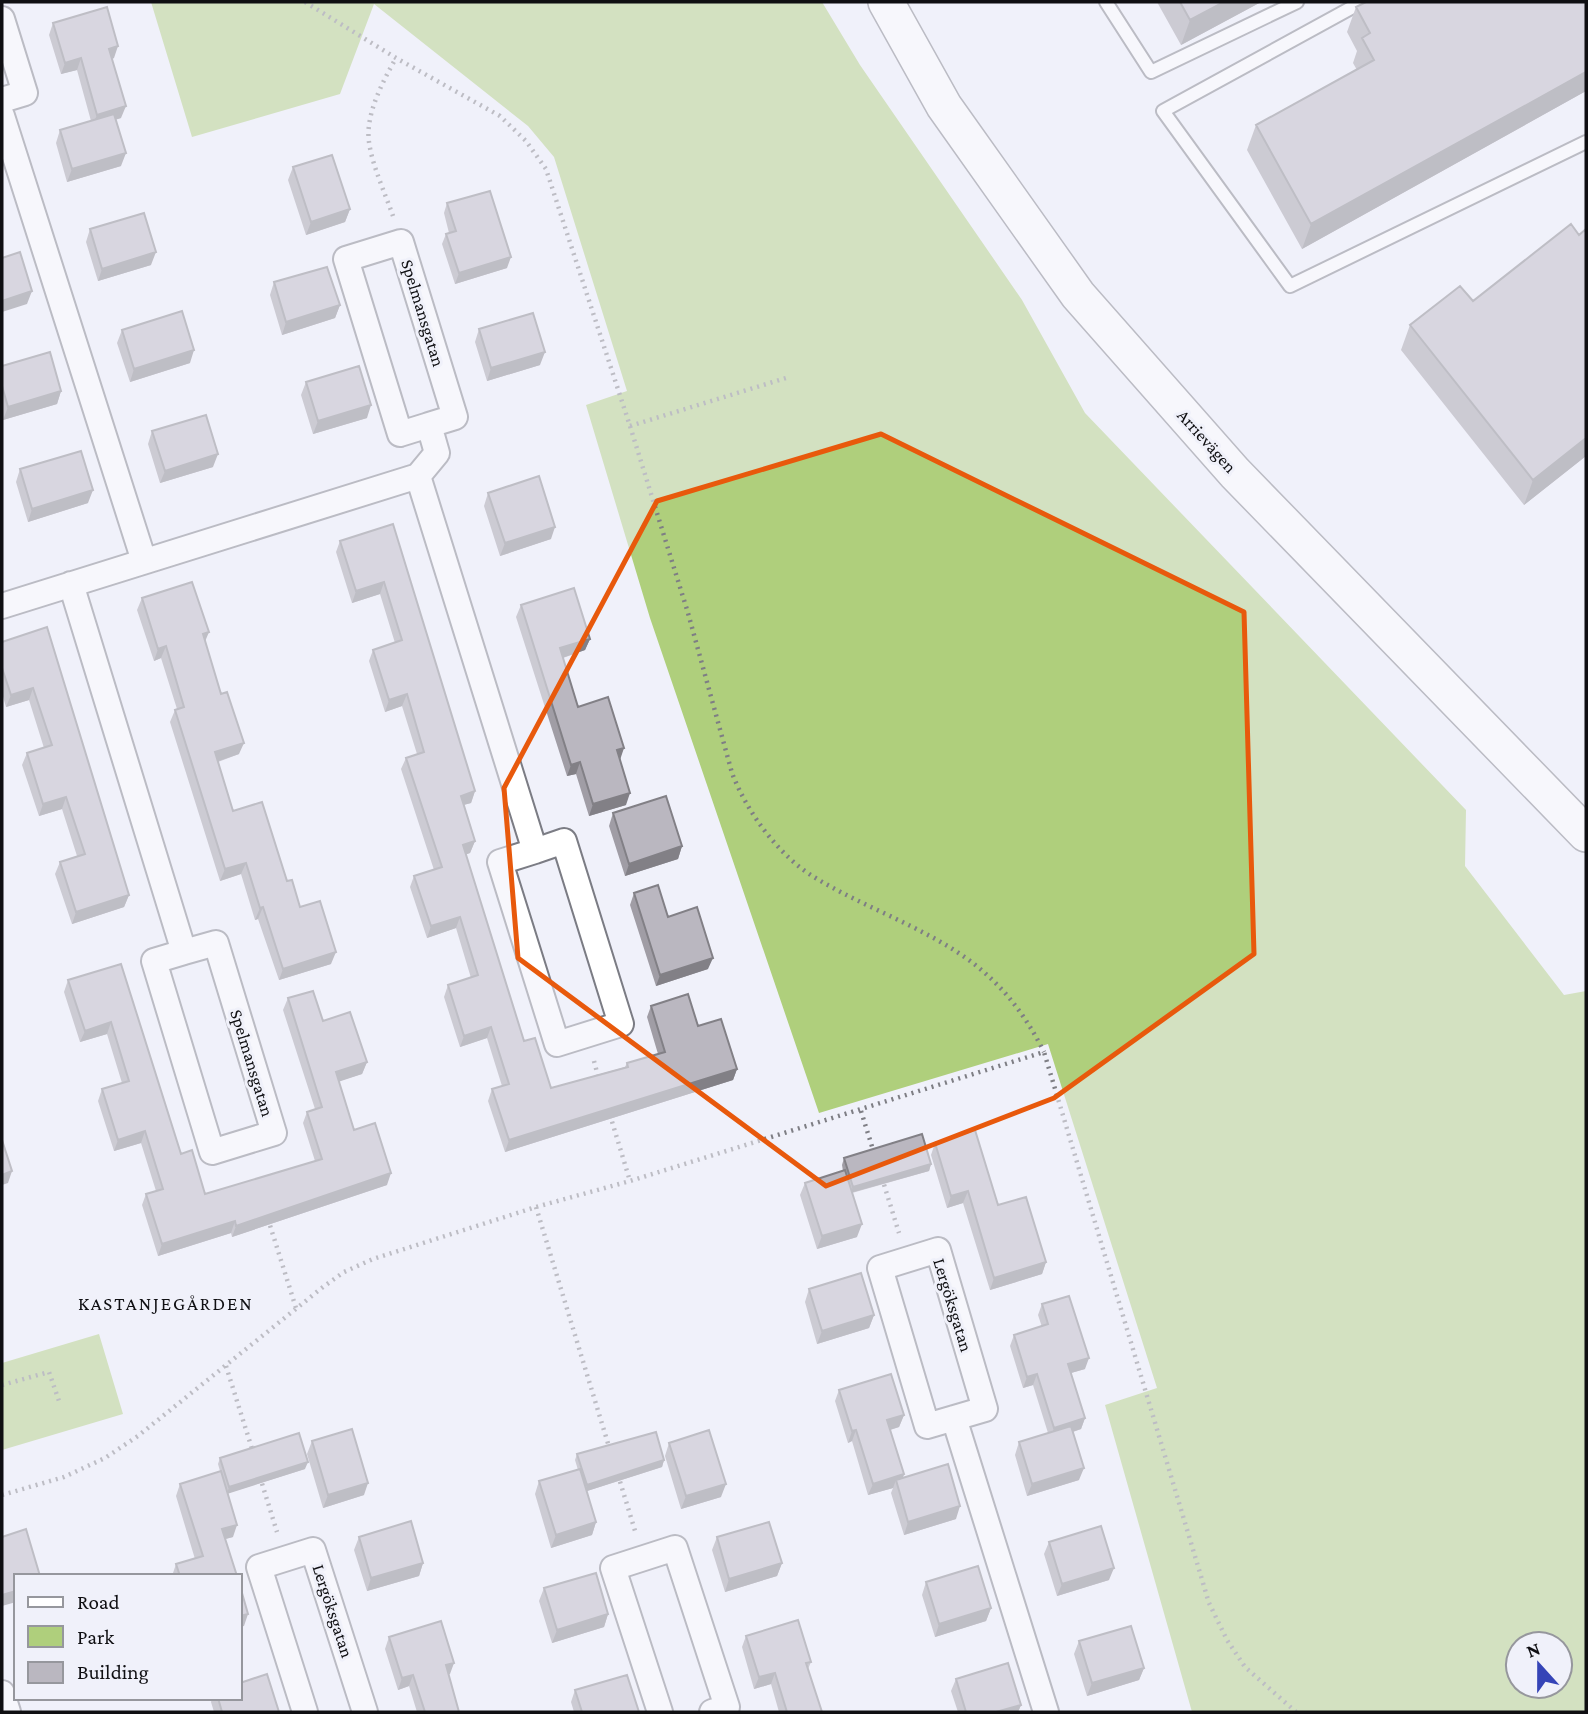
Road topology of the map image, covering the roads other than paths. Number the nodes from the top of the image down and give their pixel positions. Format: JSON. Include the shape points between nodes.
{"nodes":[{"id":1,"x":886,"y":2,"type":"edge"},
{"id":2,"x":1106,"y":2,"type":"edge"},
{"id":3,"x":1297,"y":2,"type":"edge"},
{"id":4,"x":1362,"y":2,"type":"edge"},
{"id":5,"x":2,"y":19,"type":"edge"},
{"id":6,"x":2,"y":100,"type":"edge"},
{"id":7,"x":2,"y":116,"type":"edge"},
{"id":8,"x":1586,"y":142,"type":"edge"},
{"id":9,"x":429,"y":425,"type":"junction"},
{"id":10,"x":418,"y":476,"type":"junction"},
{"id":11,"x":144,"y":561,"type":"junction"},
{"id":12,"x":71,"y":584,"type":"junction"},
{"id":13,"x":2,"y":606,"type":"edge"},
{"id":14,"x":1586,"y":834,"type":"edge"},
{"id":15,"x":535,"y":851,"type":"junction"},
{"id":16,"x":184,"y":952,"type":"junction"},
{"id":17,"x":954,"y":1418,"type":"junction"},
{"id":18,"x":2,"y":1693,"type":"edge"},
{"id":19,"x":8,"y":1712,"type":"edge"},
{"id":20,"x":305,"y":1712,"type":"edge"},
{"id":21,"x":365,"y":1712,"type":"edge"},
{"id":22,"x":660,"y":1712,"type":"edge"},
{"id":23,"x":712,"y":1712,"type":"edge"},
{"id":24,"x":1046,"y":1712,"type":"edge"}],
"edges":[{"from":1,"to":14,"type":"main road","name":"Arrievägen","via":[[944,106],[1079,295],[1235,473]]},
{"from":2,"to":3,"type":"lane","via":[[1151,72]]},
{"from":4,"to":8,"type":"lane","via":[[1163,111],[1290,286]]},
{"from":5,"to":6,"type":"street","via":[[25,93]]},
{"from":7,"to":11,"type":"street"},
{"from":9,"to":9,"type":"street","name":"Spelmansgatan","via":[[400,434],[346,259],[401,242],[455,417]]},
{"from":9,"to":10,"type":"street","via":[[437,453]]},
{"from":10,"to":11,"type":"street"},
{"from":10,"to":15,"type":"street"},
{"from":11,"to":12,"type":"street"},
{"from":12,"to":13,"type":"street"},
{"from":12,"to":16,"type":"street"},
{"from":15,"to":15,"type":"street","via":[[500,862],[557,1044],[621,1024],[564,841]]},
{"from":16,"to":16,"type":"street","name":"Spelmansgatan","via":[[154,961],[212,1152],[274,1133],[216,943]]},
{"from":17,"to":17,"type":"street","name":"Lergöksgatan","via":[[985,1409],[937,1250],[880,1268],[928,1426]]},
{"from":17,"to":24,"type":"street"},
{"from":18,"to":19,"type":"street"},
{"from":20,"to":21,"type":"street","name":"Lergöksgatan","via":[[258,1567],[313,1550]]},
{"from":22,"to":23,"type":"street","via":[[613,1568],[676,1548],[727,1707]]}]}
